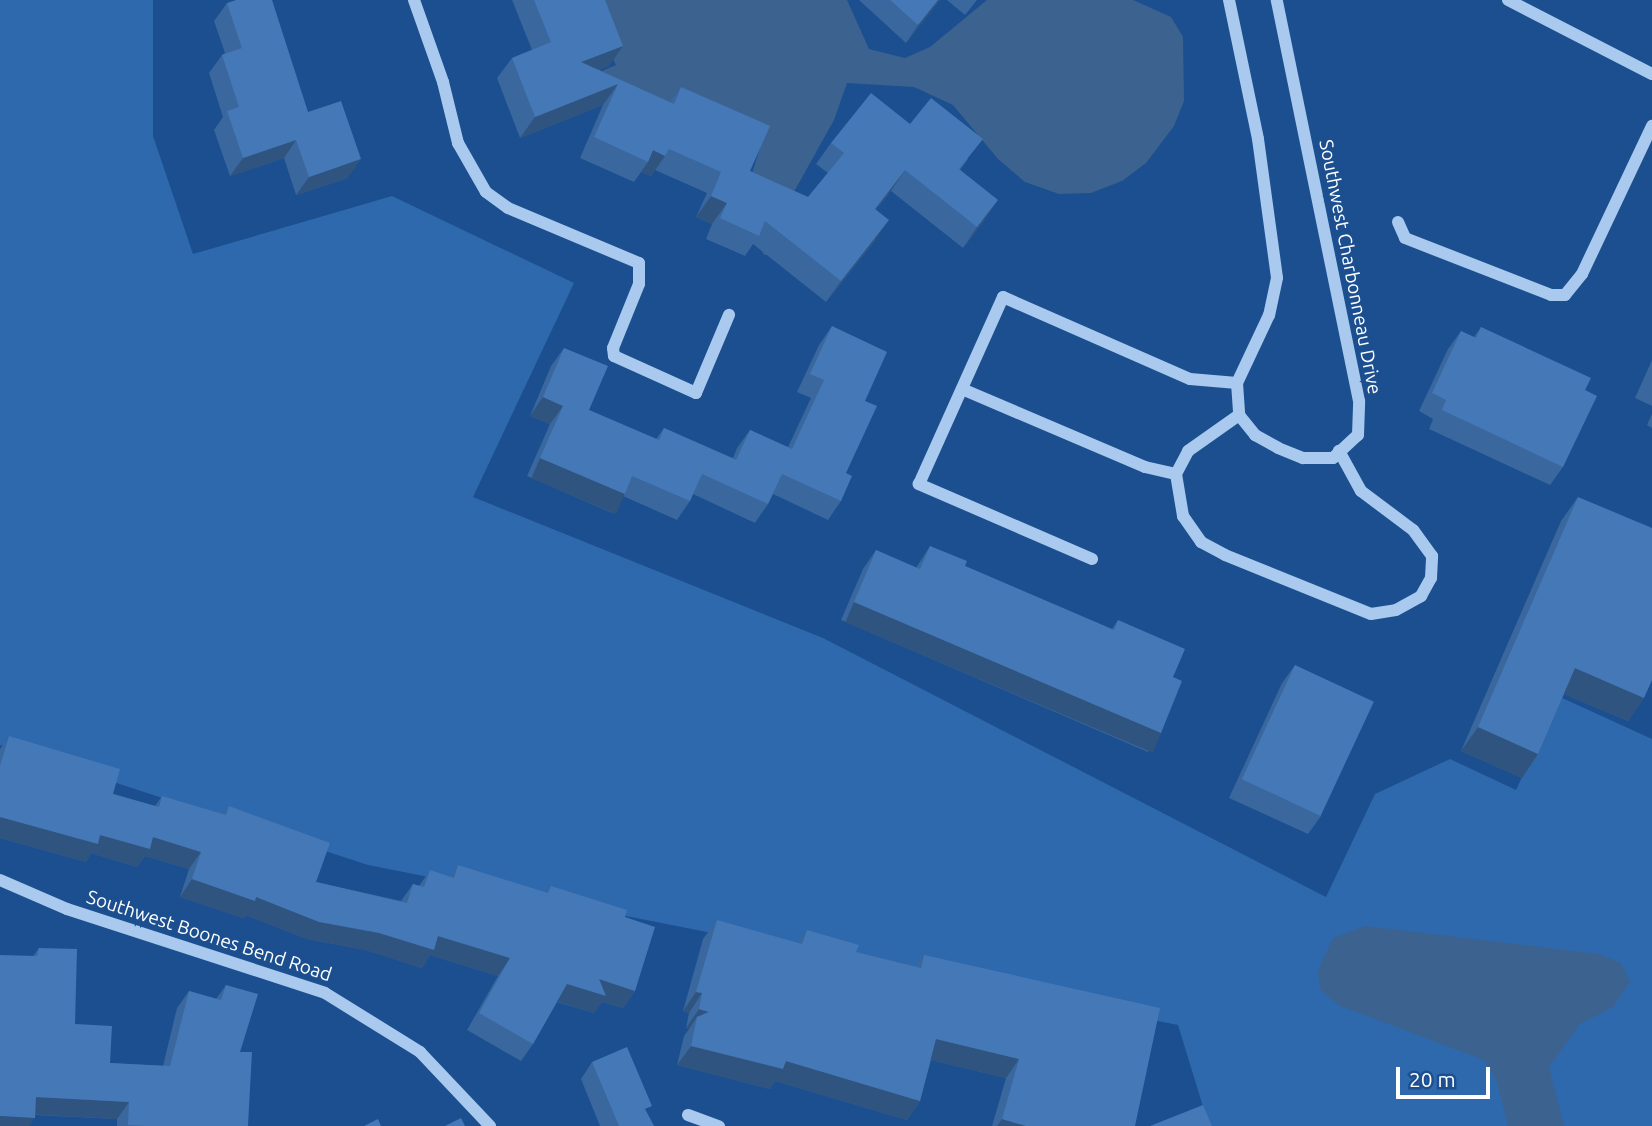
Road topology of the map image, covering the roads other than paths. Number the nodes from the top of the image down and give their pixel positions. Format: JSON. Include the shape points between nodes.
{"nodes":[{"id":1,"x":414,"y":0,"type":"edge"},
{"id":2,"x":1229,"y":0,"type":"edge"},
{"id":3,"x":1277,"y":0,"type":"edge"},
{"id":4,"x":1508,"y":0,"type":"edge"},
{"id":5,"x":1652,"y":74,"type":"edge"},
{"id":6,"x":1652,"y":126,"type":"edge"},
{"id":7,"x":1398,"y":222,"type":"dead end"},
{"id":8,"x":729,"y":315,"type":"dead end"},
{"id":9,"x":1237,"y":383,"type":"junction"},
{"id":10,"x":962,"y":389,"type":"junction"},
{"id":11,"x":1239,"y":415,"type":"junction"},
{"id":12,"x":1339,"y":451,"type":"junction"},
{"id":13,"x":1176,"y":474,"type":"junction"},
{"id":14,"x":1092,"y":559,"type":"dead end"},
{"id":15,"x":0,"y":880,"type":"edge"},
{"id":16,"x":688,"y":1115,"type":"dead end"},
{"id":17,"x":490,"y":1126,"type":"edge"},
{"id":18,"x":719,"y":1126,"type":"edge"}],
"edges":[{"from":1,"to":8,"type":"street","via":[[443,82],[458,143],[486,192],[508,208],[639,263],[639,284],[613,348],[614,356],[696,393]]},
{"from":2,"to":9,"type":"street","via":[[1266,190],[1277,278],[1269,315]]},
{"from":3,"to":12,"type":"street","name":"Southwest Charbonneau Drive","via":[[1359,401],[1358,435]]},
{"from":4,"to":5,"type":"street"},
{"from":6,"to":7,"type":"street","via":[[1582,274],[1565,295],[1551,295],[1405,238]]},
{"from":9,"to":10,"type":"street","via":[[1190,379],[1003,297]]},
{"from":9,"to":11,"type":"street"},
{"from":10,"to":13,"type":"street","via":[[1145,467]]},
{"from":10,"to":14,"type":"street","via":[[919,484]]},
{"from":11,"to":12,"type":"street","via":[[1255,435],[1303,458],[1332,458]]},
{"from":11,"to":13,"type":"street","via":[[1188,451]]},
{"from":12,"to":13,"type":"street","via":[[1361,491],[1413,530],[1432,556],[1431,578],[1421,596],[1396,610],[1371,614],[1202,542],[1183,516]]},
{"from":15,"to":17,"type":"street","name":"Southwest Boones Bend Road","via":[[66,909],[325,993],[420,1052]]},
{"from":16,"to":18,"type":"street"}]}
